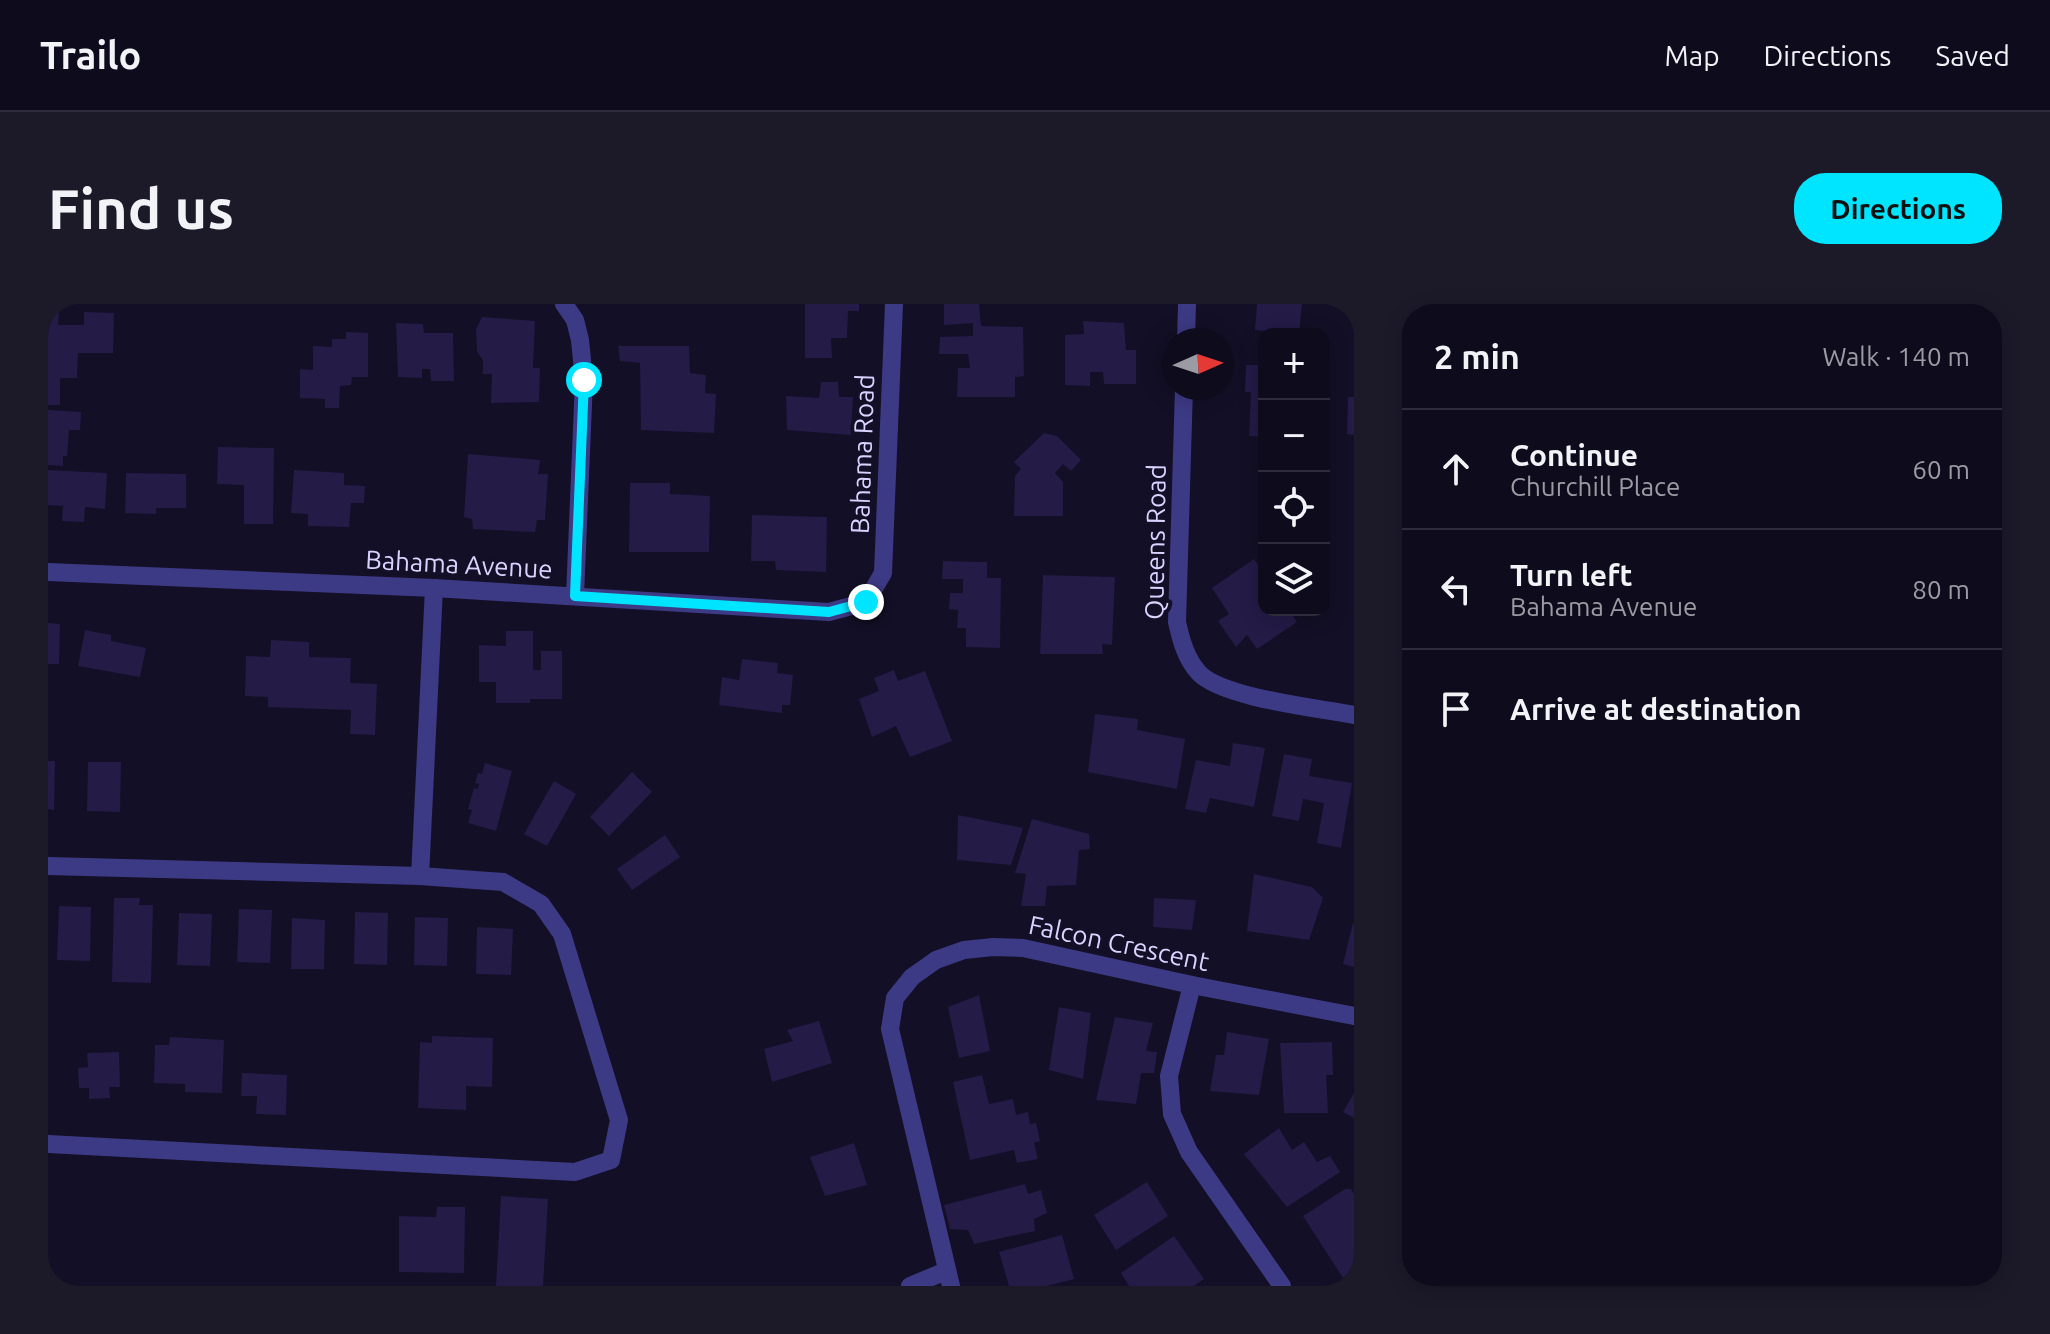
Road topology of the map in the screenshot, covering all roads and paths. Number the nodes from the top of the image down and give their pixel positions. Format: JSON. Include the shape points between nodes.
{"nodes":[{"id":1,"x":564,"y":304,"type":"edge"},
{"id":2,"x":894,"y":304,"type":"edge"},
{"id":3,"x":1187,"y":304,"type":"edge"},
{"id":4,"x":1186,"y":328,"type":"edge"},
{"id":5,"x":1184,"y":400,"type":"edge"},
{"id":6,"x":48,"y":572,"type":"edge"},
{"id":7,"x":434,"y":588,"type":"junction"},
{"id":8,"x":575,"y":596,"type":"junction"},
{"id":9,"x":866,"y":602,"type":"joint"},
{"id":10,"x":1354,"y":715,"type":"edge"},
{"id":11,"x":48,"y":866,"type":"edge"},
{"id":12,"x":420,"y":876,"type":"junction"},
{"id":13,"x":1192,"y":985,"type":"junction"},
{"id":14,"x":1354,"y":1016,"type":"edge"},
{"id":15,"x":48,"y":1144,"type":"edge"},
{"id":16,"x":948,"y":1278,"type":"edge"},
{"id":17,"x":910,"y":1286,"type":"edge"},
{"id":18,"x":1282,"y":1286,"type":"edge"}],
"edges":[{"from":1,"to":8,"type":"street","via":[[575,320],[584,380]]},
{"from":2,"to":9,"type":"street","name":"Bahama Road","via":[[883,573]]},
{"from":3,"to":4,"type":"street"},
{"from":5,"to":10,"type":"street","name":"Queens Road","via":[[1177,622],[1183,647],[1200,674],[1232,691]]},
{"from":6,"to":7,"type":"street","name":"Bahama Avenue"},
{"from":7,"to":8,"type":"street","name":"Bahama Avenue"},
{"from":7,"to":12,"type":"street"},
{"from":8,"to":9,"type":"street","name":"Bahama Avenue","via":[[829,612]]},
{"from":11,"to":12,"type":"street"},
{"from":12,"to":15,"type":"street","via":[[503,882],[541,904],[562,934],[619,1120],[611,1160],[575,1172]]},
{"from":13,"to":14,"type":"street","name":"Falcon Crescent"},
{"from":13,"to":16,"type":"street","name":"Falcon Crescent","via":[[1023,948],[993,947],[936,960],[912,977],[895,998],[890,1029]]},
{"from":13,"to":18,"type":"street","via":[[1169,1076],[1172,1114],[1189,1152]]},
{"from":16,"to":17,"type":"street"}]}
